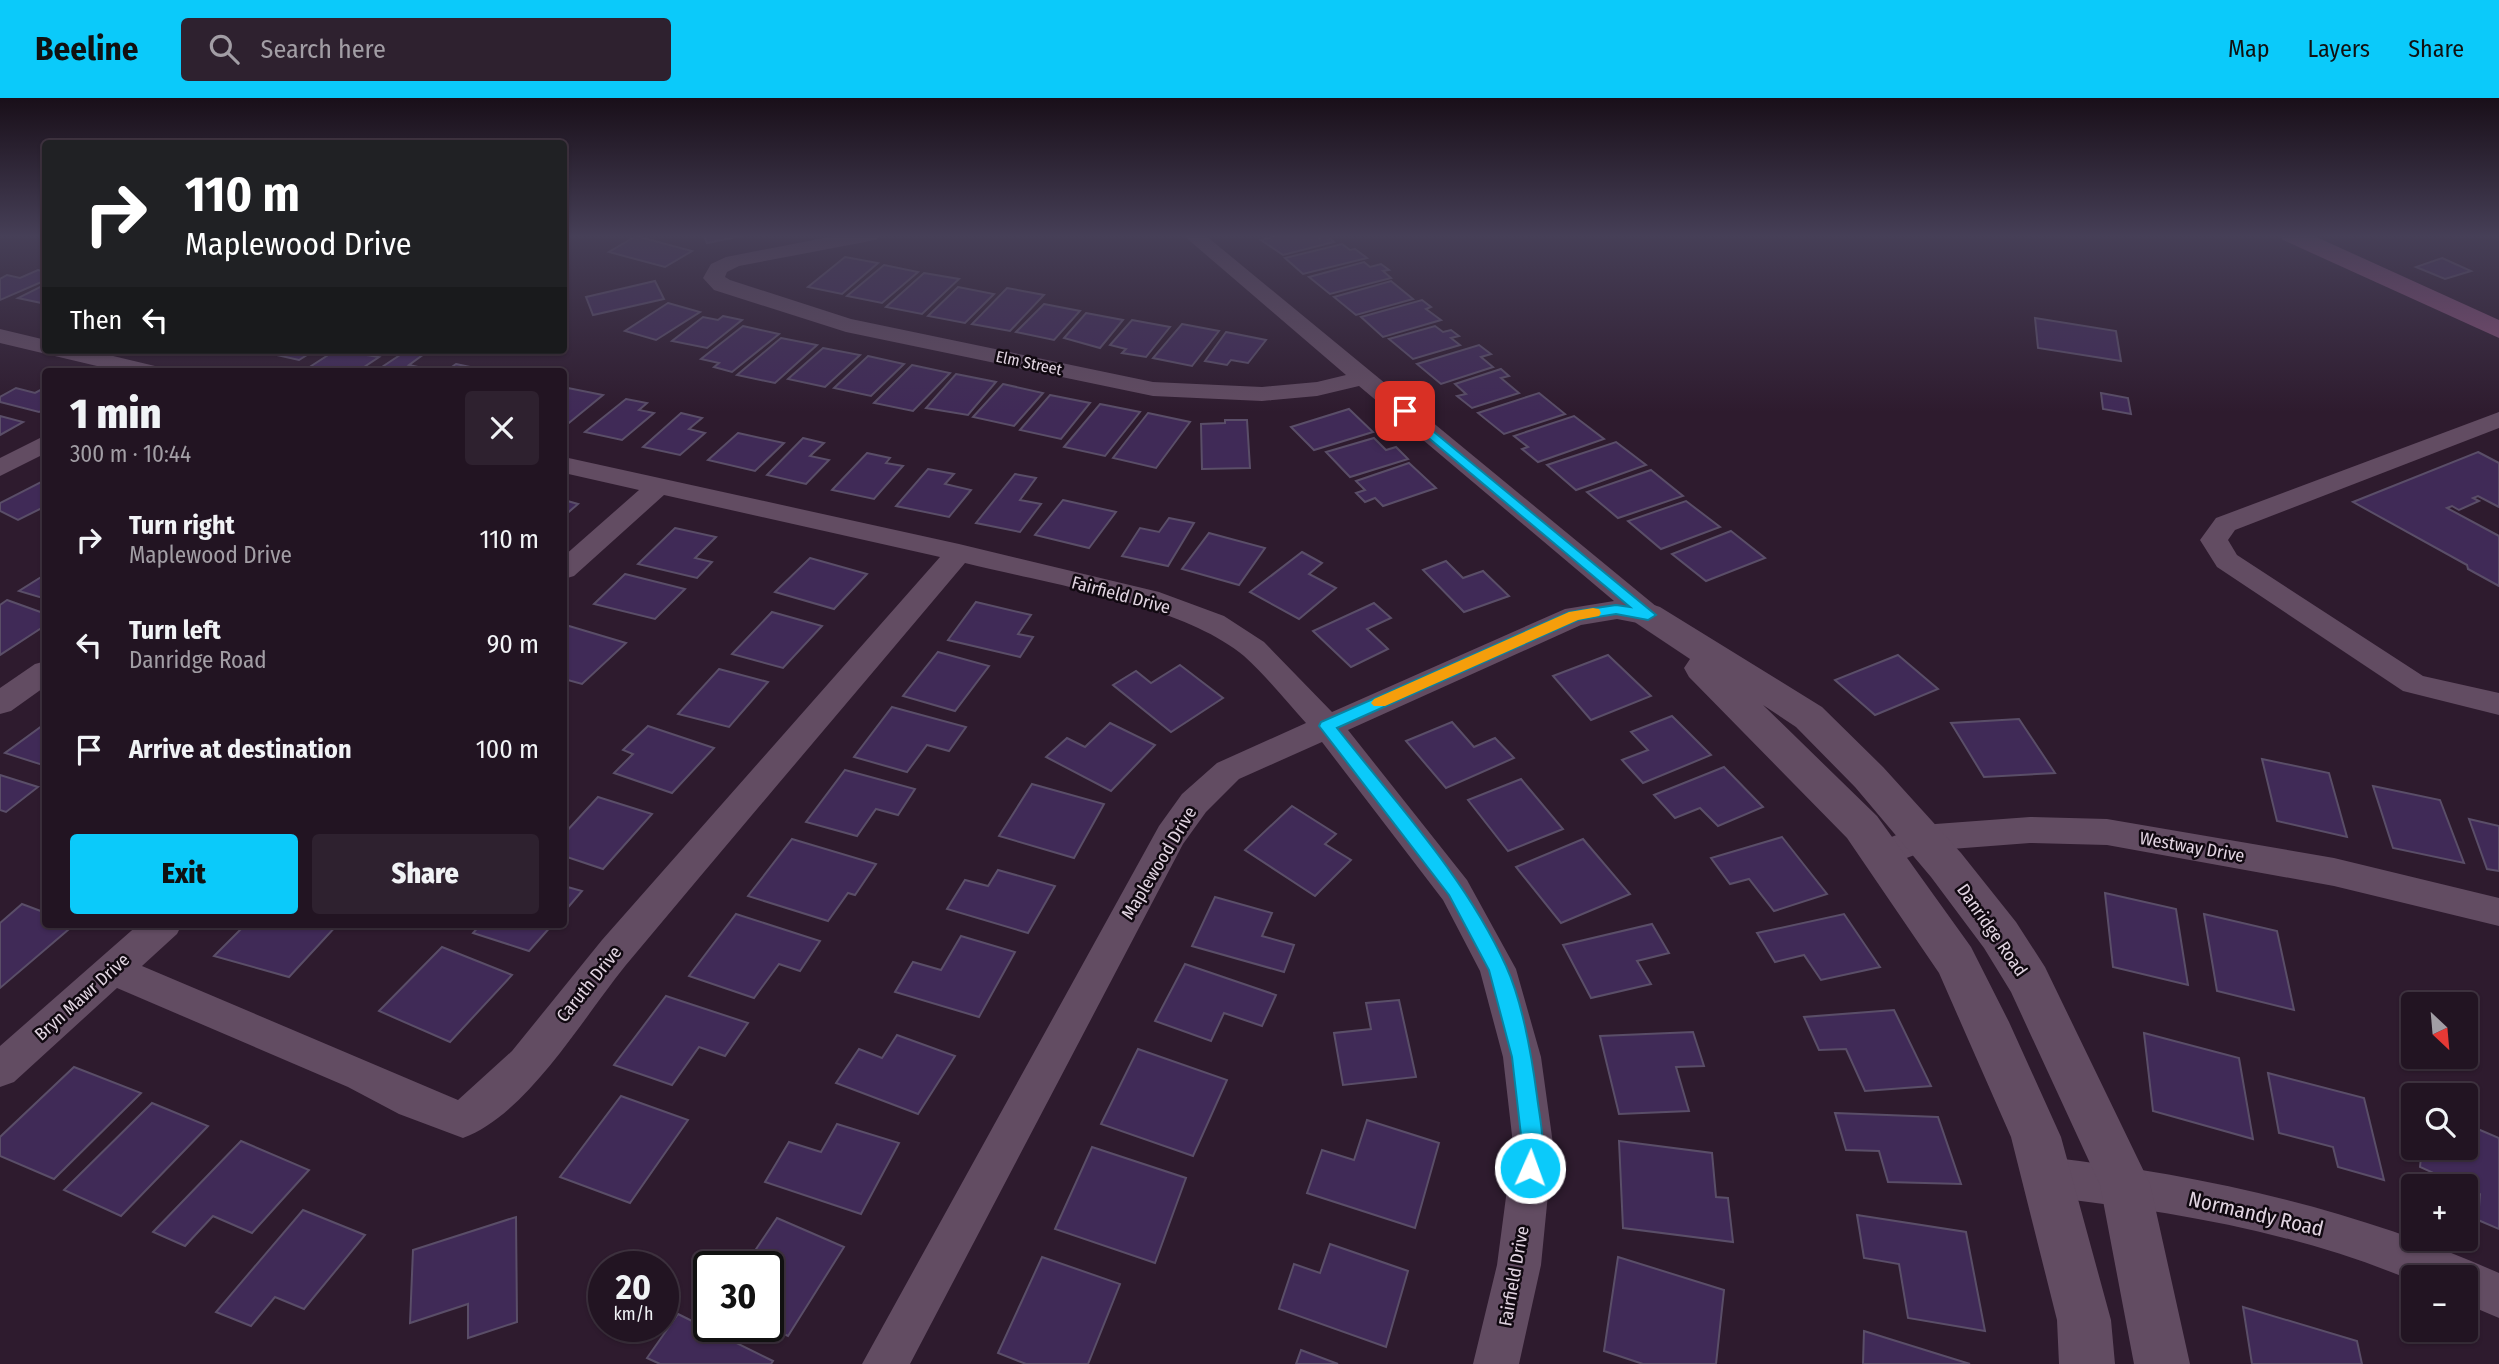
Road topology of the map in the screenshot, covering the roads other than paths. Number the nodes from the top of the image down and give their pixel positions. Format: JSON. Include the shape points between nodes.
{"nodes":[{"id":1,"x":750,"y":294,"type":"edge"},
{"id":2,"x":1264,"y":294,"type":"edge"},
{"id":3,"x":2420,"y":294,"type":"edge"},
{"id":4,"x":2499,"y":330,"type":"edge"},
{"id":5,"x":0,"y":336,"type":"edge"},
{"id":6,"x":42,"y":346,"type":"edge"},
{"id":7,"x":76,"y":354,"type":"edge"},
{"id":8,"x":134,"y":368,"type":"edge"},
{"id":9,"x":1364,"y":377,"type":"junction"},
{"id":10,"x":2499,"y":419,"type":"edge"},
{"id":11,"x":42,"y":444,"type":"edge"},
{"id":12,"x":567,"y":466,"type":"edge"},
{"id":13,"x":0,"y":468,"type":"edge"},
{"id":14,"x":660,"y":485,"type":"junction"},
{"id":15,"x":959,"y":553,"type":"junction"},
{"id":16,"x":567,"y":567,"type":"edge"},
{"id":17,"x":1648,"y":615,"type":"junction"},
{"id":18,"x":42,"y":674,"type":"edge"},
{"id":19,"x":0,"y":703,"type":"edge"},
{"id":20,"x":2499,"y":704,"type":"edge"},
{"id":21,"x":1327,"y":726,"type":"junction"},
{"id":22,"x":1903,"y":846,"type":"junction"},
{"id":23,"x":2499,"y":912,"type":"edge"},
{"id":24,"x":160,"y":928,"type":"edge"},
{"id":25,"x":113,"y":970,"type":"junction"},
{"id":26,"x":0,"y":1070,"type":"edge"},
{"id":27,"x":2047,"y":1177,"type":"junction"},
{"id":28,"x":2125,"y":1184,"type":"junction"},
{"id":29,"x":2429,"y":1265,"type":"edge"},
{"id":30,"x":2478,"y":1286,"type":"edge"},
{"id":31,"x":2499,"y":1296,"type":"edge"},
{"id":32,"x":885,"y":1364,"type":"edge"},
{"id":33,"x":1496,"y":1364,"type":"edge"},
{"id":34,"x":2087,"y":1364,"type":"edge"},
{"id":35,"x":2162,"y":1364,"type":"edge"}],
"edges":[{"from":1,"to":9,"type":"street","name":"Elm Street","via":[[846,325],[1153,388],[1262,394],[1317,389]]},
{"from":2,"to":9,"type":"street","name":"Danridge Road"},
{"from":3,"to":4,"type":"main road"},
{"from":5,"to":6,"type":"street"},
{"from":7,"to":8,"type":"street"},
{"from":9,"to":17,"type":"street","name":"Danridge Road"},
{"from":10,"to":20,"type":"street","via":[[2225,524],[2214,540],[2227,561],[2414,684]]},
{"from":11,"to":13,"type":"street"},
{"from":12,"to":14,"type":"street","name":"Fairfield Drive"},
{"from":14,"to":15,"type":"street","name":"Fairfield Drive"},
{"from":14,"to":16,"type":"street"},
{"from":15,"to":21,"type":"street","name":"Fairfield Drive","via":[[1149,599],[1214,623],[1254,649]]},
{"from":15,"to":25,"type":"street","name":"Caruth Drive","via":[[612,955],[516,1075],[463,1120]]},
{"from":17,"to":21,"type":"street","name":"Maplewood Drive","via":[[1616,610],[1575,615]]},
{"from":17,"to":22,"type":"street","name":"Danridge Road","via":[[1862,827]]},
{"from":18,"to":19,"type":"street"},
{"from":21,"to":32,"type":"street","name":"Maplewood Drive","via":[[1228,771],[1194,803]]},
{"from":21,"to":33,"type":"street","name":"Fairfield Drive","via":[[1455,890],[1498,969],[1522,1057],[1533,1144],[1519,1265]]},
{"from":22,"to":23,"type":"street","name":"Westway Drive","via":[[2030,830],[2107,832],[2334,872]]},
{"from":22,"to":27,"type":"street","name":"Danridge Road","via":[[1986,1022],[2036,1137]]},
{"from":22,"to":28,"type":"street","name":"Danridge Road","via":[[2000,935],[2029,981]]},
{"from":24,"to":25,"type":"street","name":"Bryn Mawr Drive"},
{"from":25,"to":26,"type":"street","name":"Bryn Mawr Drive"},
{"from":27,"to":28,"type":"street","name":"Normandy Road"},
{"from":27,"to":34,"type":"street","name":"Danridge Road","via":[[2084,1320]]},
{"from":28,"to":29,"type":"street","name":"Normandy Road","via":[[2301,1222]]},
{"from":28,"to":35,"type":"street","name":"Danridge Road"},
{"from":30,"to":31,"type":"street"}]}
